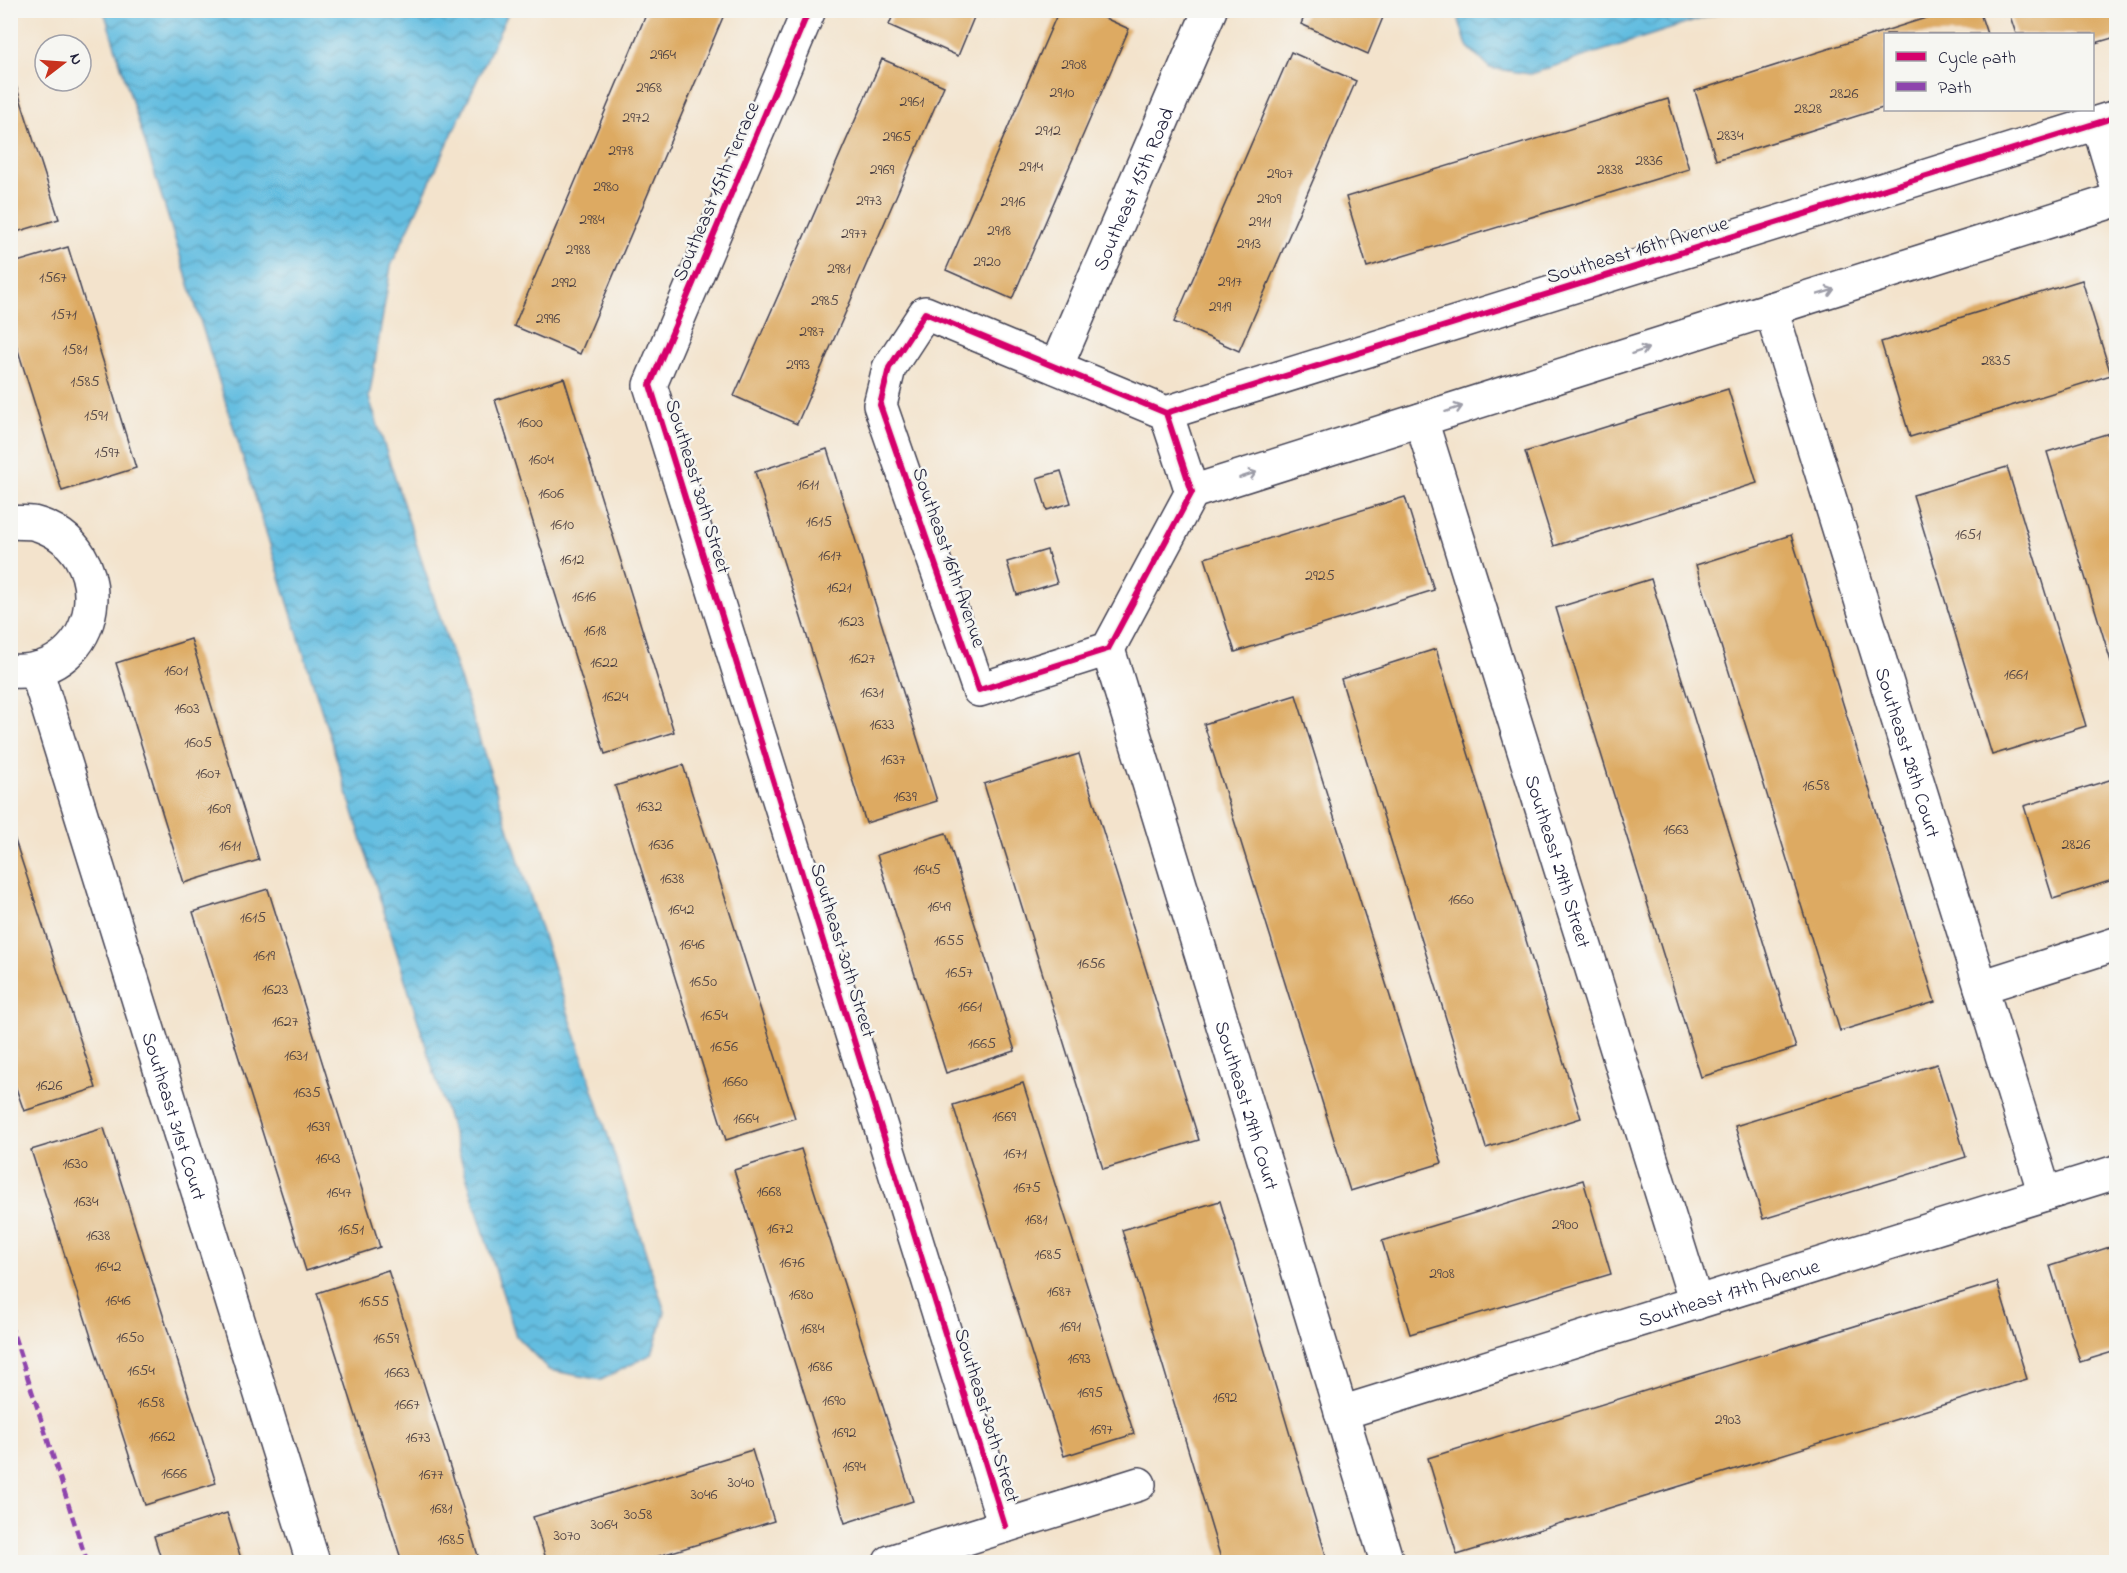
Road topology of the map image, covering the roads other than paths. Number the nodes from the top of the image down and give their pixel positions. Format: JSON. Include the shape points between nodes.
{"nodes":[{"id":1,"x":809,"y":10,"type":"edge"},
{"id":2,"x":1210,"y":10,"type":"edge"},
{"id":3,"x":2107,"y":120,"type":"edge"},
{"id":4,"x":2116,"y":183,"type":"edge"},
{"id":5,"x":2116,"y":200,"type":"edge"},
{"id":6,"x":1771,"y":309,"type":"junction"},
{"id":7,"x":1056,"y":367,"type":"junction"},
{"id":8,"x":650,"y":385,"type":"joint"},
{"id":9,"x":1167,"y":413,"type":"junction"},
{"id":10,"x":1421,"y":420,"type":"junction"},
{"id":11,"x":1192,"y":492,"type":"junction"},
{"id":12,"x":10,"y":522,"type":"edge"},
{"id":13,"x":1108,"y":649,"type":"junction"},
{"id":14,"x":23,"y":670,"type":"edge"},
{"id":15,"x":2116,"y":944,"type":"edge"},
{"id":16,"x":1981,"y":987,"type":"junction"},
{"id":17,"x":2116,"y":1172,"type":"edge"},
{"id":18,"x":2044,"y":1194,"type":"junction"},
{"id":19,"x":1696,"y":1303,"type":"junction"},
{"id":20,"x":1341,"y":1413,"type":"junction"},
{"id":21,"x":1139,"y":1484,"type":"dead end"},
{"id":22,"x":1005,"y":1526,"type":"junction"},
{"id":23,"x":313,"y":1563,"type":"edge"},
{"id":24,"x":890,"y":1563,"type":"edge"},
{"id":25,"x":1387,"y":1563,"type":"edge"}],
"edges":[{"from":1,"to":8,"type":"street","name":"Southeast 15th Terrace"},
{"from":2,"to":7,"type":"street","name":"Southeast 15th Road"},
{"from":3,"to":4,"type":"street"},
{"from":3,"to":9,"type":"street","name":"Southeast 16th Avenue"},
{"from":6,"to":5,"type":"street","one_way":true},
{"from":10,"to":6,"type":"street","one_way":true},
{"from":6,"to":16,"type":"street","name":"Southeast 28th Court"},
{"from":7,"to":9,"type":"street","name":"Southeast 16th Avenue"},
{"from":7,"to":13,"type":"street","name":"Southeast 16th Avenue","via":[[925,313],[889,368],[880,405],[979,690]]},
{"from":8,"to":22,"type":"street","name":"Southeast 30th Street"},
{"from":9,"to":11,"type":"street"},
{"from":11,"to":10,"type":"street","one_way":true},
{"from":10,"to":19,"type":"street","name":"Southeast 29th Street"},
{"from":11,"to":13,"type":"street"},
{"from":12,"to":14,"type":"street","via":[[32,523],[57,533],[76,550],[88,573],[92,603],[86,628],[71,650],[50,665]]},
{"from":13,"to":20,"type":"street","name":"Southeast 29th Court"},
{"from":14,"to":23,"type":"street","name":"Southeast 31st Court"},
{"from":15,"to":16,"type":"street"},
{"from":16,"to":18,"type":"street","name":"Southeast 28th Court"},
{"from":17,"to":18,"type":"street","name":"Southeast 17th Avenue"},
{"from":18,"to":19,"type":"street","name":"Southeast 17th Avenue"},
{"from":19,"to":20,"type":"street","name":"Southeast 17th Avenue"},
{"from":20,"to":25,"type":"street","name":"Southeast 29th Court"},
{"from":21,"to":22,"type":"street"},
{"from":22,"to":24,"type":"street"}]}
